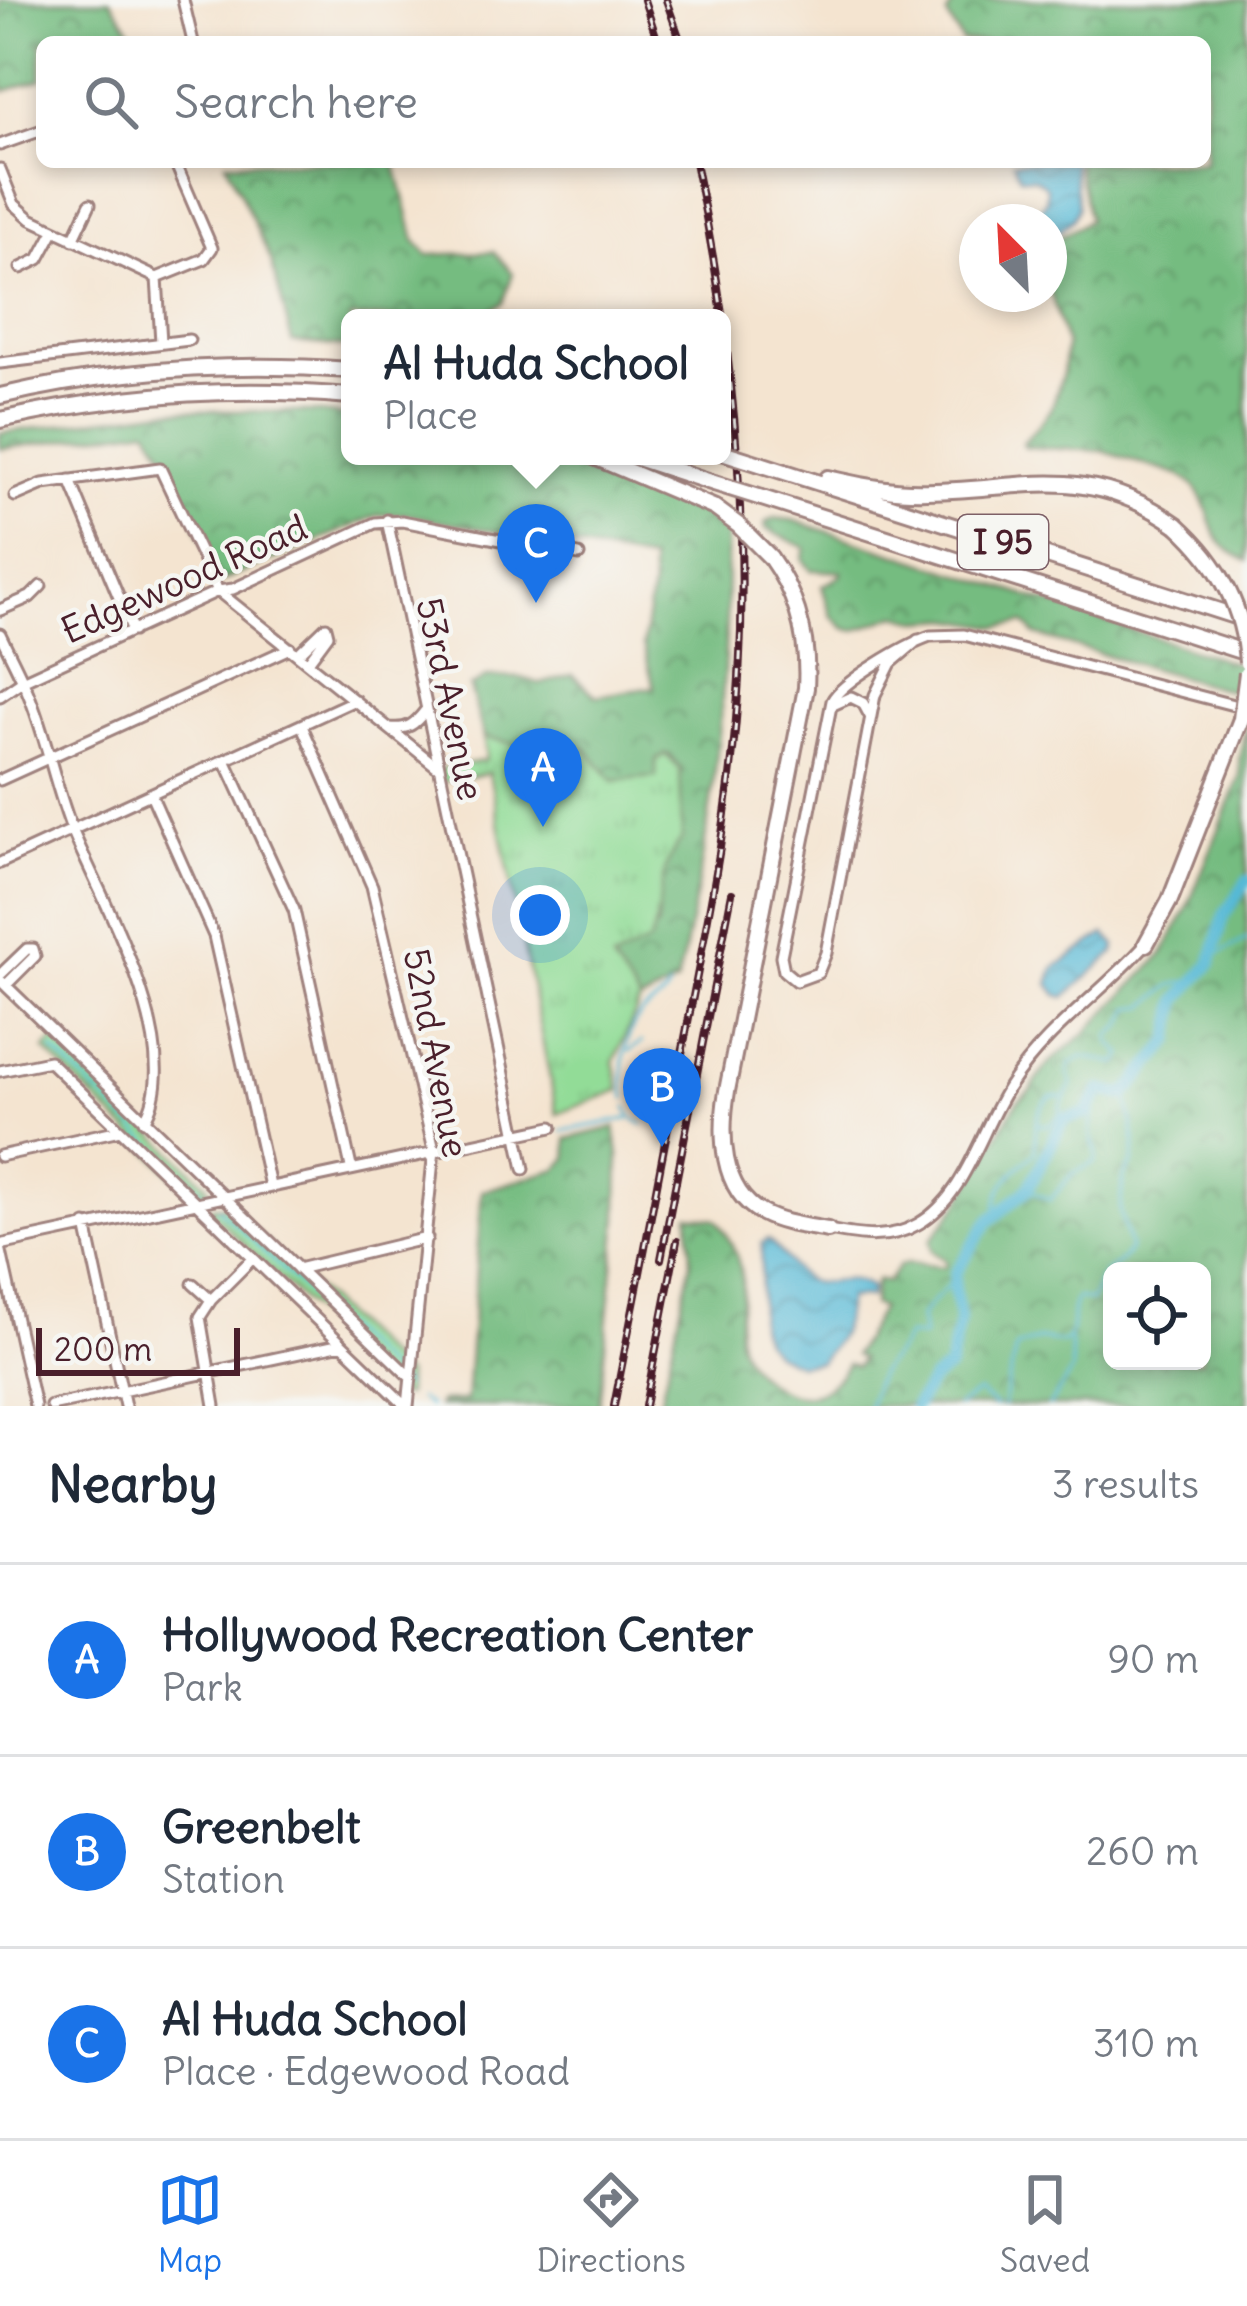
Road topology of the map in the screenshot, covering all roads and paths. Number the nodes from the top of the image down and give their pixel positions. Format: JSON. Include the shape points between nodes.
{"nodes":[{"id":1,"x":182,"y":0,"type":"edge"},
{"id":2,"x":191,"y":36,"type":"edge"},
{"id":3,"x":36,"y":132,"type":"edge"},
{"id":4,"x":0,"y":145,"type":"edge"},
{"id":5,"x":178,"y":168,"type":"edge"},
{"id":6,"x":0,"y":169,"type":"edge"},
{"id":7,"x":90,"y":204,"type":"dead end"},
{"id":8,"x":53,"y":233,"type":"junction"},
{"id":9,"x":73,"y":240,"type":"junction"},
{"id":10,"x":21,"y":268,"type":"dead end"},
{"id":11,"x":158,"y":278,"type":"junction"},
{"id":12,"x":189,"y":340,"type":"dead end"},
{"id":13,"x":161,"y":342,"type":"junction"},
{"id":14,"x":0,"y":363,"type":"edge"},
{"id":15,"x":341,"y":370,"type":"edge"},
{"id":16,"x":0,"y":395,"type":"edge"},
{"id":17,"x":341,"y":397,"type":"edge"},
{"id":18,"x":0,"y":420,"type":"edge"},
{"id":19,"x":731,"y":455,"type":"edge"},
{"id":20,"x":760,"y":464,"type":"junction"},
{"id":21,"x":613,"y":465,"type":"edge"},
{"id":22,"x":659,"y":465,"type":"edge"},
{"id":23,"x":70,"y":480,"type":"junction"},
{"id":24,"x":15,"y":496,"type":"dead end"},
{"id":25,"x":387,"y":520,"type":"junction"},
{"id":26,"x":579,"y":555,"type":"dead end"},
{"id":27,"x":41,"y":586,"type":"dead end"},
{"id":28,"x":218,"y":591,"type":"junction"},
{"id":29,"x":0,"y":610,"type":"edge"},
{"id":30,"x":1247,"y":620,"type":"edge"},
{"id":31,"x":134,"y":631,"type":"junction"},
{"id":32,"x":0,"y":634,"type":"edge"},
{"id":33,"x":918,"y":640,"type":"junction"},
{"id":34,"x":1247,"y":653,"type":"edge"},
{"id":35,"x":298,"y":655,"type":"junction"},
{"id":36,"x":1247,"y":663,"type":"edge"},
{"id":37,"x":1247,"y":674,"type":"edge"},
{"id":38,"x":22,"y":681,"type":"junction"},
{"id":39,"x":0,"y":685,"type":"edge"},
{"id":40,"x":0,"y":696,"type":"edge"},
{"id":41,"x":355,"y":700,"type":"junction"},
{"id":42,"x":831,"y":707,"type":"junction"},
{"id":43,"x":425,"y":711,"type":"junction"},
{"id":44,"x":1244,"y":714,"type":"edge"},
{"id":45,"x":870,"y":716,"type":"junction"},
{"id":46,"x":302,"y":725,"type":"junction"},
{"id":47,"x":388,"y":728,"type":"junction"},
{"id":48,"x":50,"y":758,"type":"junction"},
{"id":49,"x":225,"y":760,"type":"junction"},
{"id":50,"x":437,"y":767,"type":"junction"},
{"id":51,"x":0,"y":780,"type":"edge"},
{"id":52,"x":151,"y":794,"type":"junction"},
{"id":53,"x":72,"y":830,"type":"junction"},
{"id":54,"x":0,"y":863,"type":"edge"},
{"id":55,"x":1145,"y":944,"type":"joint"},
{"id":56,"x":2,"y":980,"type":"edge"},
{"id":57,"x":0,"y":1071,"type":"edge"},
{"id":58,"x":144,"y":1120,"type":"junction"},
{"id":59,"x":552,"y":1127,"type":"dead end"},
{"id":60,"x":120,"y":1130,"type":"junction"},
{"id":61,"x":517,"y":1134,"type":"junction"},
{"id":62,"x":434,"y":1150,"type":"junction"},
{"id":63,"x":0,"y":1156,"type":"edge"},
{"id":64,"x":351,"y":1167,"type":"junction"},
{"id":65,"x":524,"y":1169,"type":"dead end"},
{"id":66,"x":270,"y":1186,"type":"junction"},
{"id":67,"x":223,"y":1197,"type":"junction"},
{"id":68,"x":195,"y":1202,"type":"junction"},
{"id":69,"x":86,"y":1225,"type":"junction"},
{"id":70,"x":828,"y":1230,"type":"joint"},
{"id":71,"x":427,"y":1238,"type":"junction"},
{"id":72,"x":0,"y":1246,"type":"edge"},
{"id":73,"x":253,"y":1258,"type":"junction"},
{"id":74,"x":298,"y":1269,"type":"junction"},
{"id":75,"x":193,"y":1284,"type":"dead end"},
{"id":76,"x":211,"y":1300,"type":"junction"},
{"id":77,"x":342,"y":1344,"type":"junction"},
{"id":78,"x":208,"y":1373,"type":"junction"},
{"id":79,"x":410,"y":1377,"type":"junction"},
{"id":80,"x":121,"y":1390,"type":"junction"},
{"id":81,"x":35,"y":1406,"type":"edge"},
{"id":82,"x":51,"y":1406,"type":"edge"},
{"id":83,"x":125,"y":1406,"type":"edge"},
{"id":84,"x":215,"y":1406,"type":"edge"},
{"id":85,"x":407,"y":1406,"type":"edge"}],
"edges":[{"from":1,"to":2,"type":"street"},
{"from":3,"to":4,"type":"street"},
{"from":5,"to":11,"type":"street","via":[[212,248]]},
{"from":6,"to":8,"type":"street","via":[[17,208]]},
{"from":7,"to":9,"type":"street"},
{"from":8,"to":9,"type":"street"},
{"from":8,"to":10,"type":"street","via":[[38,259]]},
{"from":9,"to":11,"type":"street"},
{"from":11,"to":13,"type":"street"},
{"from":12,"to":13,"type":"street"},
{"from":13,"to":14,"type":"street"},
{"from":15,"to":16,"type":"highway","via":[[165,370]]},
{"from":17,"to":18,"type":"highway","via":[[147,396]]},
{"from":19,"to":20,"type":"highway","number":"I 95","bridge":true},
{"from":20,"to":30,"type":"highway","number":"I 95"},
{"from":20,"to":36,"type":"highway","bridge":true,"via":[[889,489],[1058,482],[1139,501],[1177,525],[1225,582]]},
{"from":21,"to":70,"type":"highway","bridge":true,"via":[[739,525],[770,556],[800,616],[807,670],[722,1129],[733,1179],[760,1212]]},
{"from":22,"to":34,"type":"highway","number":"I 95","bridge":true},
{"from":23,"to":24,"type":"street"},
{"from":23,"to":28,"type":"street","via":[[163,470]]},
{"from":23,"to":31,"type":"street"},
{"from":25,"to":26,"type":"street"},
{"from":25,"to":28,"type":"street","name":"Edgewood Road"},
{"from":25,"to":43,"type":"street","name":"53rd Avenue"},
{"from":27,"to":29,"type":"street"},
{"from":28,"to":31,"type":"street","name":"Edgewood Road"},
{"from":28,"to":35,"type":"street"},
{"from":31,"to":38,"type":"street","name":"Edgewood Road"},
{"from":32,"to":38,"type":"street"},
{"from":33,"to":42,"type":"street","via":[[843,685]]},
{"from":33,"to":44,"type":"street","via":[[964,635]]},
{"from":33,"to":45,"type":"street","via":[[886,669]]},
{"from":35,"to":41,"type":"street"},
{"from":35,"to":48,"type":"street"},
{"from":37,"to":44,"type":"highway","bridge":true},
{"from":38,"to":39,"type":"street","name":"Edgewood Road"},
{"from":38,"to":40,"type":"street","name":"Edgewood Road"},
{"from":38,"to":48,"type":"street"},
{"from":41,"to":46,"type":"street"},
{"from":41,"to":47,"type":"street"},
{"from":42,"to":45,"type":"street","via":[[851,698]]},
{"from":42,"to":45,"type":"street","via":[[781,956],[796,981],[818,973],[826,952]]},
{"from":43,"to":47,"type":"street","via":[[416,724]]},
{"from":43,"to":50,"type":"street","name":"53rd Avenue"},
{"from":44,"to":55,"type":"highway"},
{"from":46,"to":49,"type":"street"},
{"from":46,"to":62,"type":"street","name":"52nd Avenue","via":[[372,886]]},
{"from":47,"to":50,"type":"street"},
{"from":48,"to":51,"type":"street"},
{"from":48,"to":53,"type":"street"},
{"from":49,"to":52,"type":"street"},
{"from":49,"to":64,"type":"street","via":[[293,910]]},
{"from":50,"to":61,"type":"street","name":"53rd Avenue"},
{"from":52,"to":53,"type":"street"},
{"from":52,"to":66,"type":"street","via":[[214,935]]},
{"from":53,"to":54,"type":"street"},
{"from":53,"to":58,"type":"street","via":[[133,960],[158,1071]]},
{"from":55,"to":70,"type":"street","via":[[1024,1066],[930,1216],[886,1235]]},
{"from":56,"to":58,"type":"street"},
{"from":57,"to":60,"type":"street","via":[[49,1061]]},
{"from":58,"to":67,"type":"street"},
{"from":59,"to":61,"type":"street"},
{"from":60,"to":63,"type":"street"},
{"from":60,"to":68,"type":"street"},
{"from":61,"to":62,"type":"street"},
{"from":61,"to":65,"type":"street","name":"53rd Avenue"},
{"from":62,"to":64,"type":"street"},
{"from":62,"to":71,"type":"street","name":"52nd Avenue"},
{"from":64,"to":66,"type":"street"},
{"from":66,"to":67,"type":"street"},
{"from":67,"to":68,"type":"street"},
{"from":67,"to":74,"type":"street"},
{"from":68,"to":69,"type":"street"},
{"from":68,"to":73,"type":"street"},
{"from":69,"to":72,"type":"street"},
{"from":69,"to":80,"type":"street"},
{"from":71,"to":74,"type":"street"},
{"from":71,"to":79,"type":"street","name":"52nd Avenue"},
{"from":72,"to":81,"type":"street"},
{"from":73,"to":76,"type":"street"},
{"from":73,"to":77,"type":"street"},
{"from":74,"to":79,"type":"street"},
{"from":75,"to":76,"type":"street"},
{"from":76,"to":78,"type":"street","via":[[200,1317]]},
{"from":77,"to":78,"type":"street"},
{"from":77,"to":85,"type":"street"},
{"from":78,"to":80,"type":"street"},
{"from":78,"to":84,"type":"street"},
{"from":79,"to":85,"type":"street","name":"52nd Avenue"},
{"from":80,"to":82,"type":"street"},
{"from":80,"to":83,"type":"street"}]}
